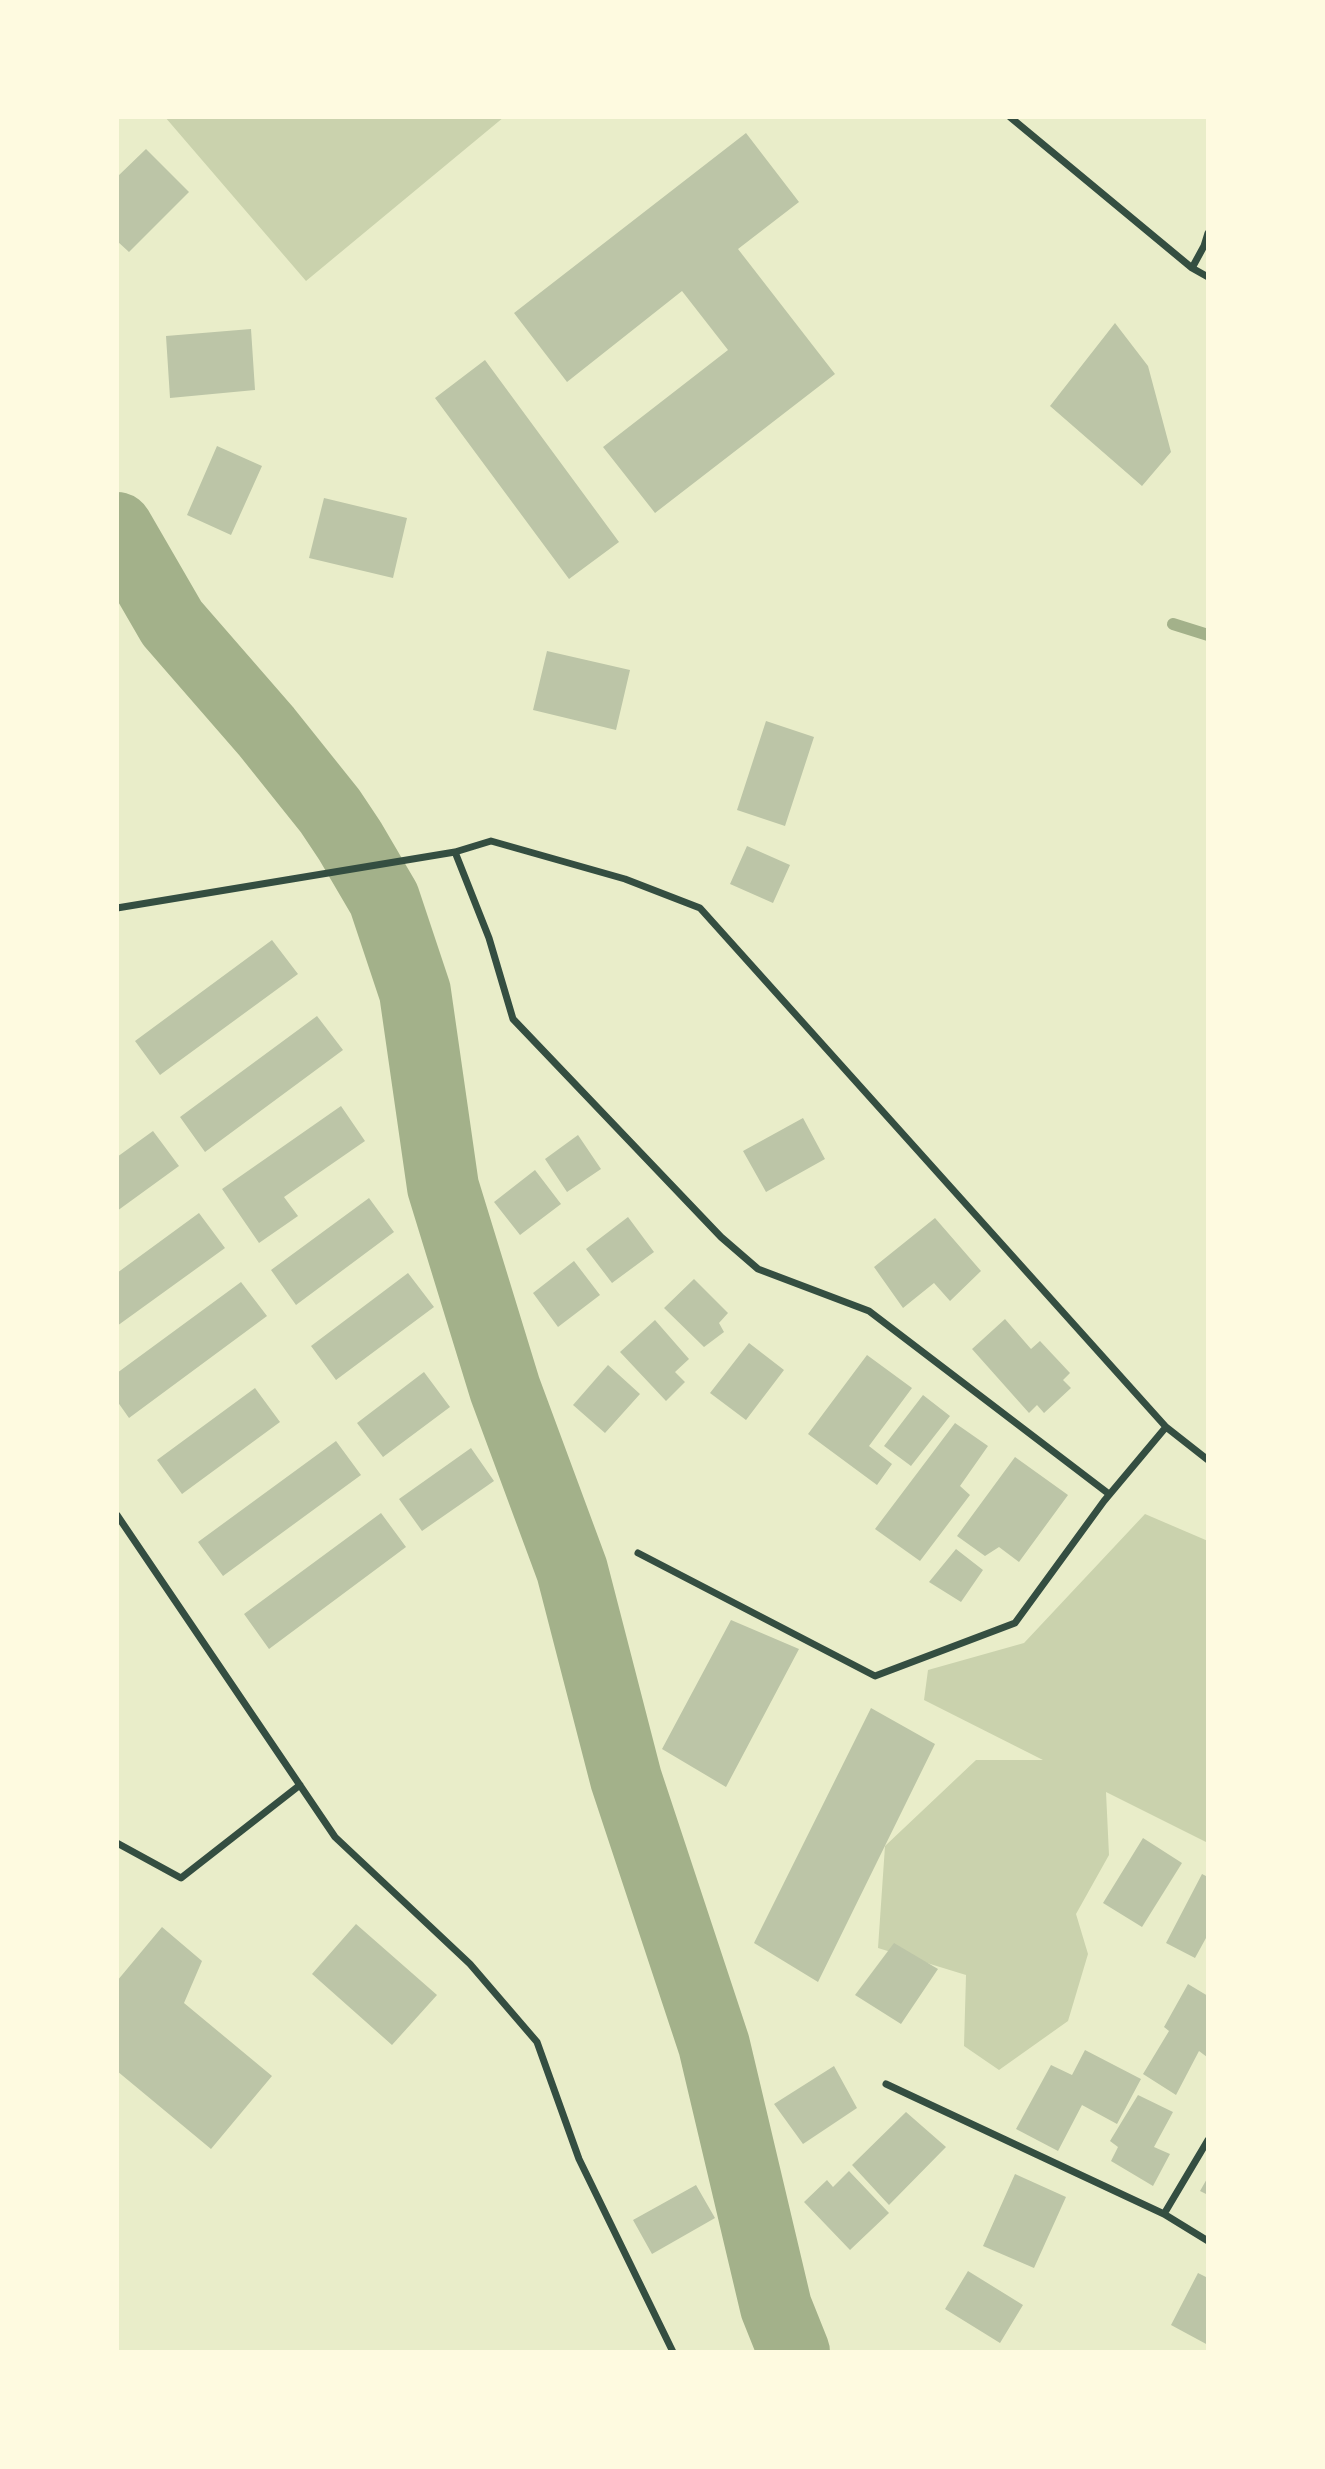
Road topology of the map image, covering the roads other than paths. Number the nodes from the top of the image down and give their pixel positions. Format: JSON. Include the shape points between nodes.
{"nodes":[{"id":1,"x":1010,"y":117,"type":"edge"},
{"id":2,"x":1208,"y":233,"type":"edge"},
{"id":3,"x":1192,"y":268,"type":"junction"},
{"id":4,"x":1208,"y":276,"type":"edge"},
{"id":5,"x":455,"y":852,"type":"junction"},
{"id":6,"x":117,"y":908,"type":"edge"},
{"id":7,"x":1166,"y":1427,"type":"junction"},
{"id":8,"x":1208,"y":1460,"type":"edge"},
{"id":9,"x":1109,"y":1494,"type":"junction"},
{"id":10,"x":117,"y":1515,"type":"edge"},
{"id":11,"x":638,"y":1553,"type":"dead end"},
{"id":12,"x":300,"y":1785,"type":"junction"},
{"id":13,"x":117,"y":1843,"type":"edge"},
{"id":14,"x":886,"y":2084,"type":"dead end"},
{"id":15,"x":1208,"y":2140,"type":"edge"},
{"id":16,"x":1164,"y":2214,"type":"junction"},
{"id":17,"x":1208,"y":2241,"type":"edge"},
{"id":18,"x":673,"y":2352,"type":"edge"}],
"edges":[{"from":1,"to":3,"type":"street"},
{"from":2,"to":3,"type":"street"},
{"from":3,"to":4,"type":"street"},
{"from":5,"to":6,"type":"street"},
{"from":5,"to":7,"type":"street","via":[[491,841],[625,879],[700,908]]},
{"from":5,"to":9,"type":"street","via":[[489,938],[513,1019],[721,1237],[758,1269],[869,1311]]},
{"from":7,"to":8,"type":"street"},
{"from":7,"to":9,"type":"street"},
{"from":9,"to":11,"type":"street","via":[[1015,1623],[876,1676]]},
{"from":10,"to":12,"type":"street"},
{"from":12,"to":13,"type":"street","via":[[181,1878]]},
{"from":12,"to":18,"type":"street","via":[[335,1837],[470,1964],[537,2042],[579,2159]]},
{"from":14,"to":16,"type":"street"},
{"from":15,"to":16,"type":"street"},
{"from":16,"to":17,"type":"street"}]}
